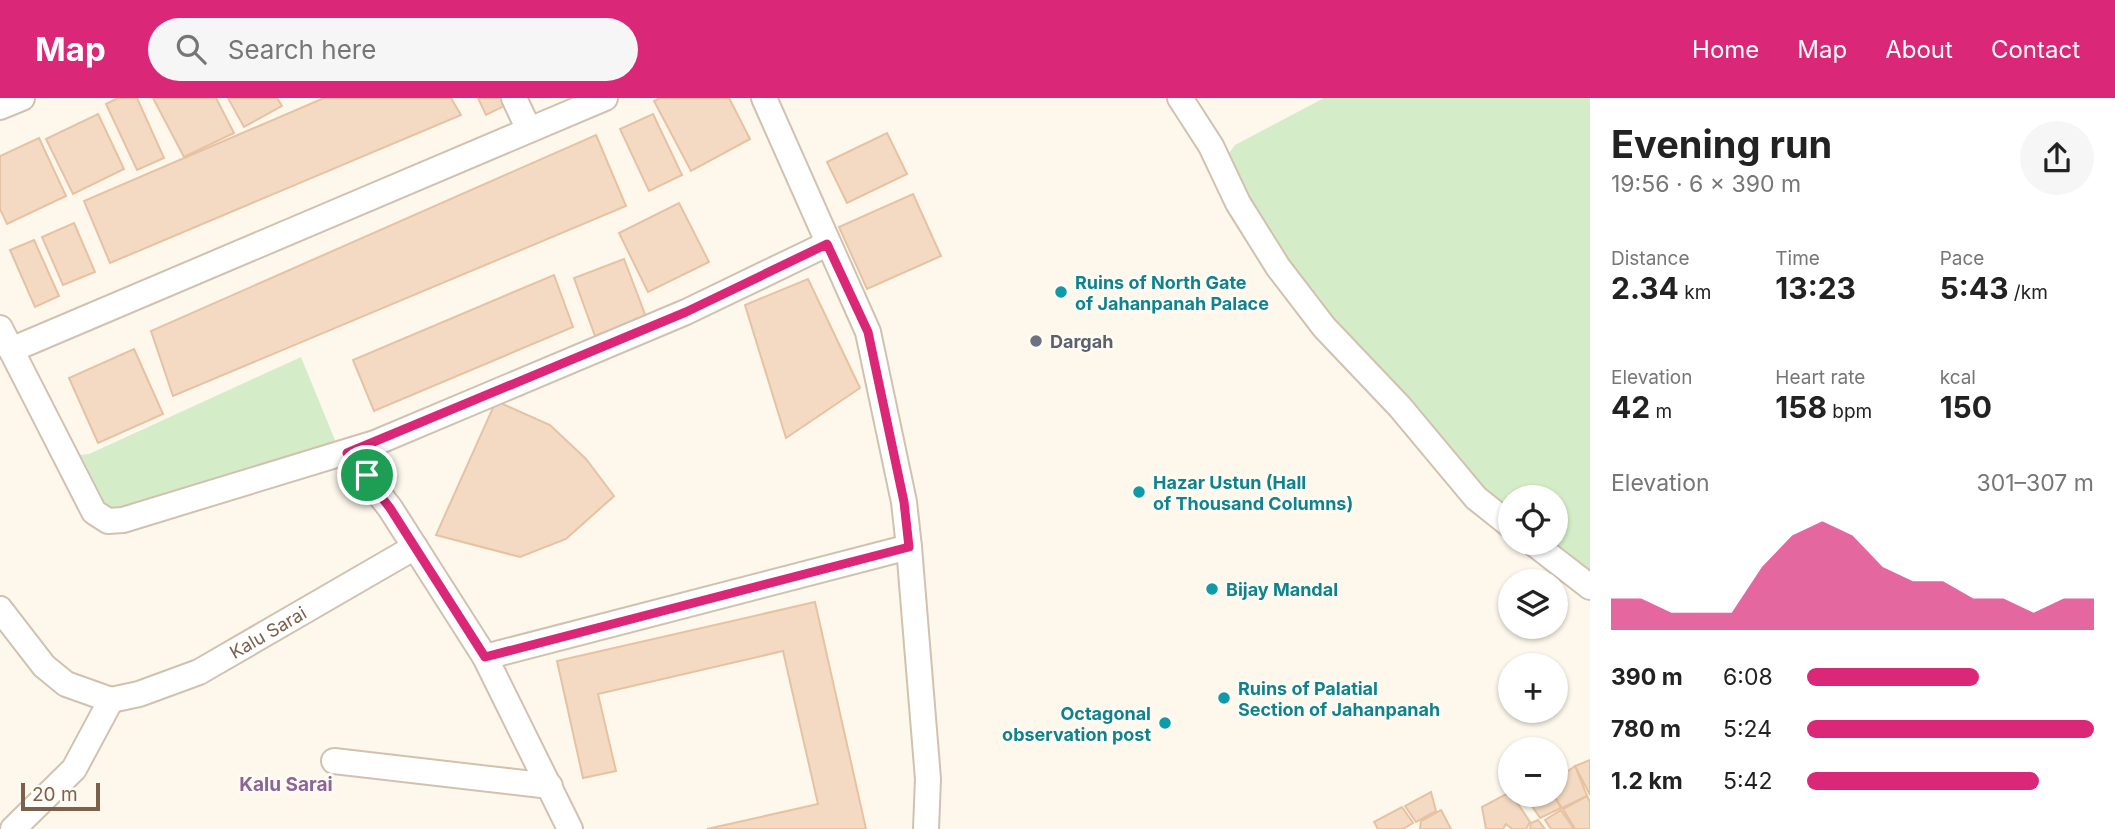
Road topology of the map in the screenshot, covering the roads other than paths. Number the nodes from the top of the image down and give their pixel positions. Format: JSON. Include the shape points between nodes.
{"nodes":[{"id":1,"x":22,"y":98,"type":"edge"},
{"id":2,"x":514,"y":98,"type":"edge"},
{"id":3,"x":605,"y":98,"type":"edge"},
{"id":4,"x":764,"y":98,"type":"edge"},
{"id":5,"x":1180,"y":98,"type":"edge"},
{"id":6,"x":0,"y":107,"type":"edge"},
{"id":7,"x":529,"y":130,"type":"junction"},
{"id":8,"x":827,"y":244,"type":"junction"},
{"id":9,"x":6,"y":339,"type":"edge"},
{"id":10,"x":347,"y":453,"type":"junction"},
{"id":11,"x":1498,"y":515,"type":"edge"},
{"id":12,"x":415,"y":547,"type":"junction"},
{"id":13,"x":909,"y":547,"type":"junction"},
{"id":14,"x":1549,"y":555,"type":"edge"},
{"id":15,"x":1590,"y":587,"type":"edge"},
{"id":16,"x":0,"y":609,"type":"edge"},
{"id":17,"x":485,"y":657,"type":"junction"},
{"id":18,"x":111,"y":701,"type":"junction"},
{"id":19,"x":334,"y":761,"type":"dead end"},
{"id":20,"x":550,"y":786,"type":"junction"},
{"id":21,"x":13,"y":829,"type":"edge"},
{"id":22,"x":570,"y":829,"type":"edge"},
{"id":23,"x":926,"y":829,"type":"edge"}],
"edges":[{"from":1,"to":6,"type":"street"},
{"from":2,"to":7,"type":"street"},
{"from":3,"to":7,"type":"street"},
{"from":4,"to":8,"type":"street"},
{"from":5,"to":11,"type":"street","via":[[1278,267],[1324,327],[1400,407],[1476,498]]},
{"from":7,"to":9,"type":"street"},
{"from":8,"to":10,"type":"street","via":[[686,312]]},
{"from":8,"to":13,"type":"street","via":[[868,332],[904,502]]},
{"from":9,"to":10,"type":"street","via":[[94,512],[108,521],[136,517]]},
{"from":10,"to":12,"type":"street"},
{"from":12,"to":17,"type":"street"},
{"from":12,"to":18,"type":"street","name":"Kalu Sarai","via":[[199,672]]},
{"from":13,"to":17,"type":"street"},
{"from":13,"to":23,"type":"street","via":[[928,779]]},
{"from":14,"to":15,"type":"street"},
{"from":16,"to":18,"type":"street","via":[[44,666],[66,684]]},
{"from":17,"to":20,"type":"street"},
{"from":18,"to":21,"type":"street","via":[[74,769]]},
{"from":19,"to":20,"type":"street"},
{"from":20,"to":22,"type":"street"}]}
